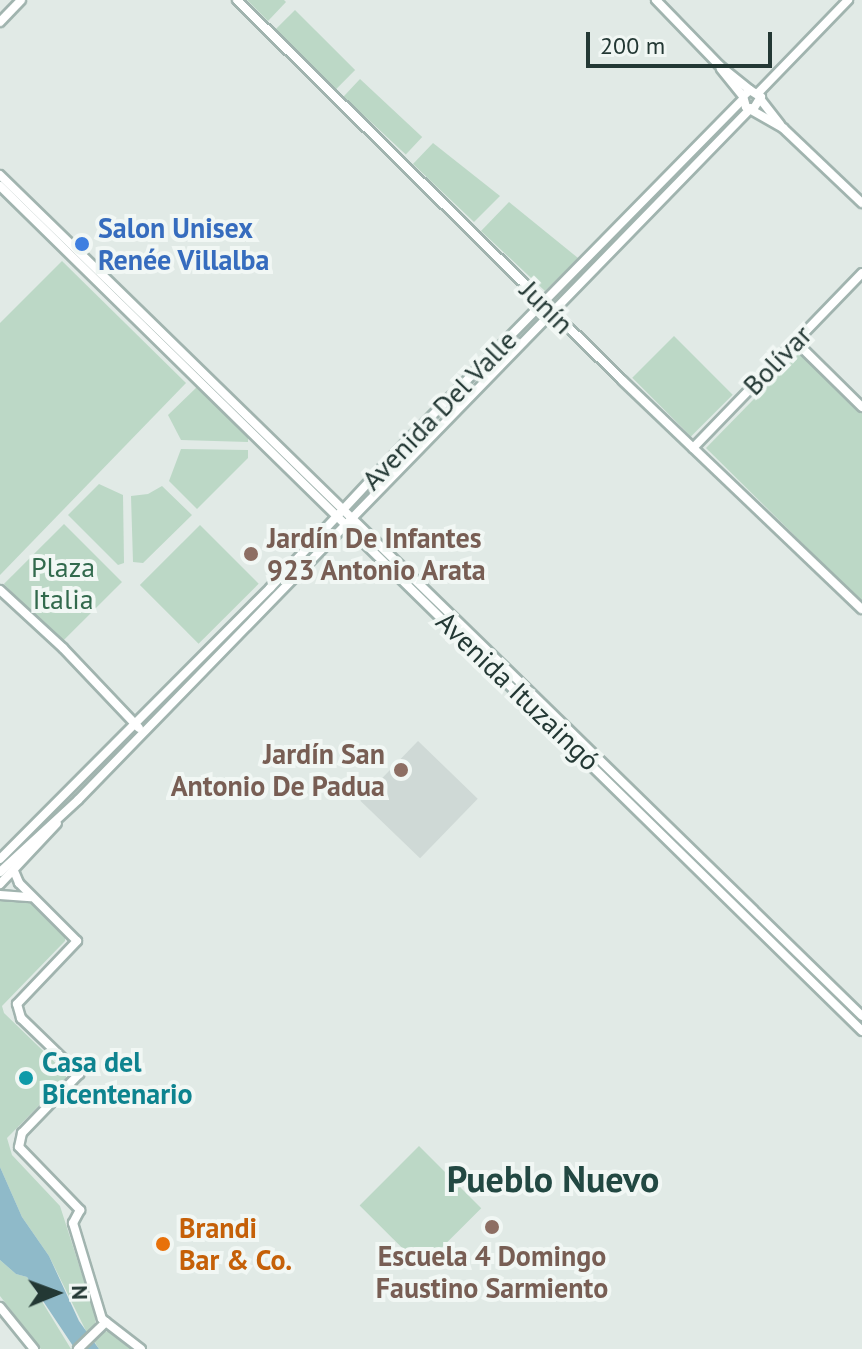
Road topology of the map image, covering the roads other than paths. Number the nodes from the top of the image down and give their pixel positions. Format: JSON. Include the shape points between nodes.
{"nodes":[{"id":1,"x":21,"y":0,"type":"edge"},
{"id":2,"x":237,"y":0,"type":"edge"},
{"id":3,"x":656,"y":0,"type":"edge"},
{"id":4,"x":848,"y":0,"type":"edge"},
{"id":5,"x":0,"y":22,"type":"edge"},
{"id":6,"x":751,"y":95,"type":"junction"},
{"id":7,"x":753,"y":108,"type":"junction"},
{"id":8,"x":783,"y":128,"type":"junction"},
{"id":9,"x":0,"y":175,"type":"edge"},
{"id":10,"x":0,"y":186,"type":"edge"},
{"id":11,"x":862,"y":203,"type":"edge"},
{"id":12,"x":862,"y":273,"type":"edge"},
{"id":13,"x":543,"y":303,"type":"junction"},
{"id":14,"x":554,"y":313,"type":"junction"},
{"id":15,"x":795,"y":341,"type":"junction"},
{"id":16,"x":862,"y":407,"type":"edge"},
{"id":17,"x":693,"y":448,"type":"junction"},
{"id":18,"x":340,"y":513,"type":"junction"},
{"id":19,"x":350,"y":523,"type":"junction"},
{"id":20,"x":0,"y":590,"type":"edge"},
{"id":21,"x":862,"y":609,"type":"edge"},
{"id":22,"x":135,"y":724,"type":"junction"},
{"id":23,"x":144,"y":733,"type":"junction"},
{"id":24,"x":78,"y":800,"type":"junction"},
{"id":25,"x":13,"y":846,"type":"junction"},
{"id":26,"x":0,"y":851,"type":"edge"},
{"id":27,"x":0,"y":859,"type":"edge"},
{"id":28,"x":14,"y":871,"type":"junction"},
{"id":29,"x":0,"y":872,"type":"edge"},
{"id":30,"x":0,"y":884,"type":"edge"},
{"id":31,"x":0,"y":895,"type":"edge"},
{"id":32,"x":31,"y":897,"type":"junction"},
{"id":33,"x":862,"y":1016,"type":"edge"},
{"id":34,"x":862,"y":1031,"type":"edge"},
{"id":35,"x":0,"y":1307,"type":"edge"},
{"id":36,"x":106,"y":1322,"type":"junction"},
{"id":37,"x":34,"y":1349,"type":"edge"},
{"id":38,"x":78,"y":1349,"type":"edge"},
{"id":39,"x":141,"y":1349,"type":"edge"}],
"edges":[{"from":1,"to":5,"type":"main road"},
{"from":2,"to":13,"type":"main road","name":"Junín"},
{"from":3,"to":6,"type":"main road"},
{"from":4,"to":6,"type":"main road","name":"Avenida Del Valle"},
{"from":6,"to":7,"type":"main road"},
{"from":6,"to":7,"type":"main road","name":"Avenida Del Valle"},
{"from":6,"to":8,"type":"main road"},
{"from":6,"to":13,"type":"main road","name":"Avenida Del Valle"},
{"from":7,"to":8,"type":"main road"},
{"from":7,"to":14,"type":"main road","name":"Avenida Del Valle"},
{"from":8,"to":11,"type":"main road"},
{"from":9,"to":18,"type":"main road","name":"Avenida Ituzaingó"},
{"from":10,"to":18,"type":"main road","name":"Avenida Ituzaingó"},
{"from":12,"to":15,"type":"main road","name":"Bolívar"},
{"from":13,"to":14,"type":"main road","name":"Junín"},
{"from":13,"to":18,"type":"main road","name":"Avenida Del Valle"},
{"from":14,"to":17,"type":"main road","name":"Junín"},
{"from":14,"to":19,"type":"main road","name":"Avenida Del Valle"},
{"from":15,"to":16,"type":"main road"},
{"from":15,"to":17,"type":"main road","name":"Bolívar"},
{"from":17,"to":21,"type":"main road","name":"Junín"},
{"from":18,"to":19,"type":"main road","name":"Avenida Ituzaingó"},
{"from":18,"to":22,"type":"main road","name":"Avenida Del Valle"},
{"from":19,"to":23,"type":"main road","name":"Avenida Del Valle"},
{"from":19,"to":33,"type":"main road","name":"Avenida Ituzaingó"},
{"from":19,"to":34,"type":"main road","name":"Avenida Ituzaingó"},
{"from":20,"to":22,"type":"main road"},
{"from":22,"to":23,"type":"main road"},
{"from":22,"to":25,"type":"main road","name":"Avenida Del Valle"},
{"from":23,"to":24,"type":"main road","name":"Avenida Del Valle"},
{"from":24,"to":28,"type":"main road","name":"Avenida Del Valle"},
{"from":24,"to":29,"type":"main road","name":"Avenida Del Valle"},
{"from":25,"to":26,"type":"main road"},
{"from":25,"to":27,"type":"main road","name":"Avenida Del Valle"},
{"from":28,"to":30,"type":"main road","name":"Avenida Del Valle"},
{"from":28,"to":32,"type":"main road"},
{"from":31,"to":32,"type":"main road"},
{"from":32,"to":36,"type":"main road","via":[[77,941],[16,1007],[79,1074],[22,1133],[18,1144],[80,1210],[73,1223]]},
{"from":35,"to":37,"type":"main road"},
{"from":36,"to":38,"type":"main road"},
{"from":36,"to":39,"type":"main road"}]}
